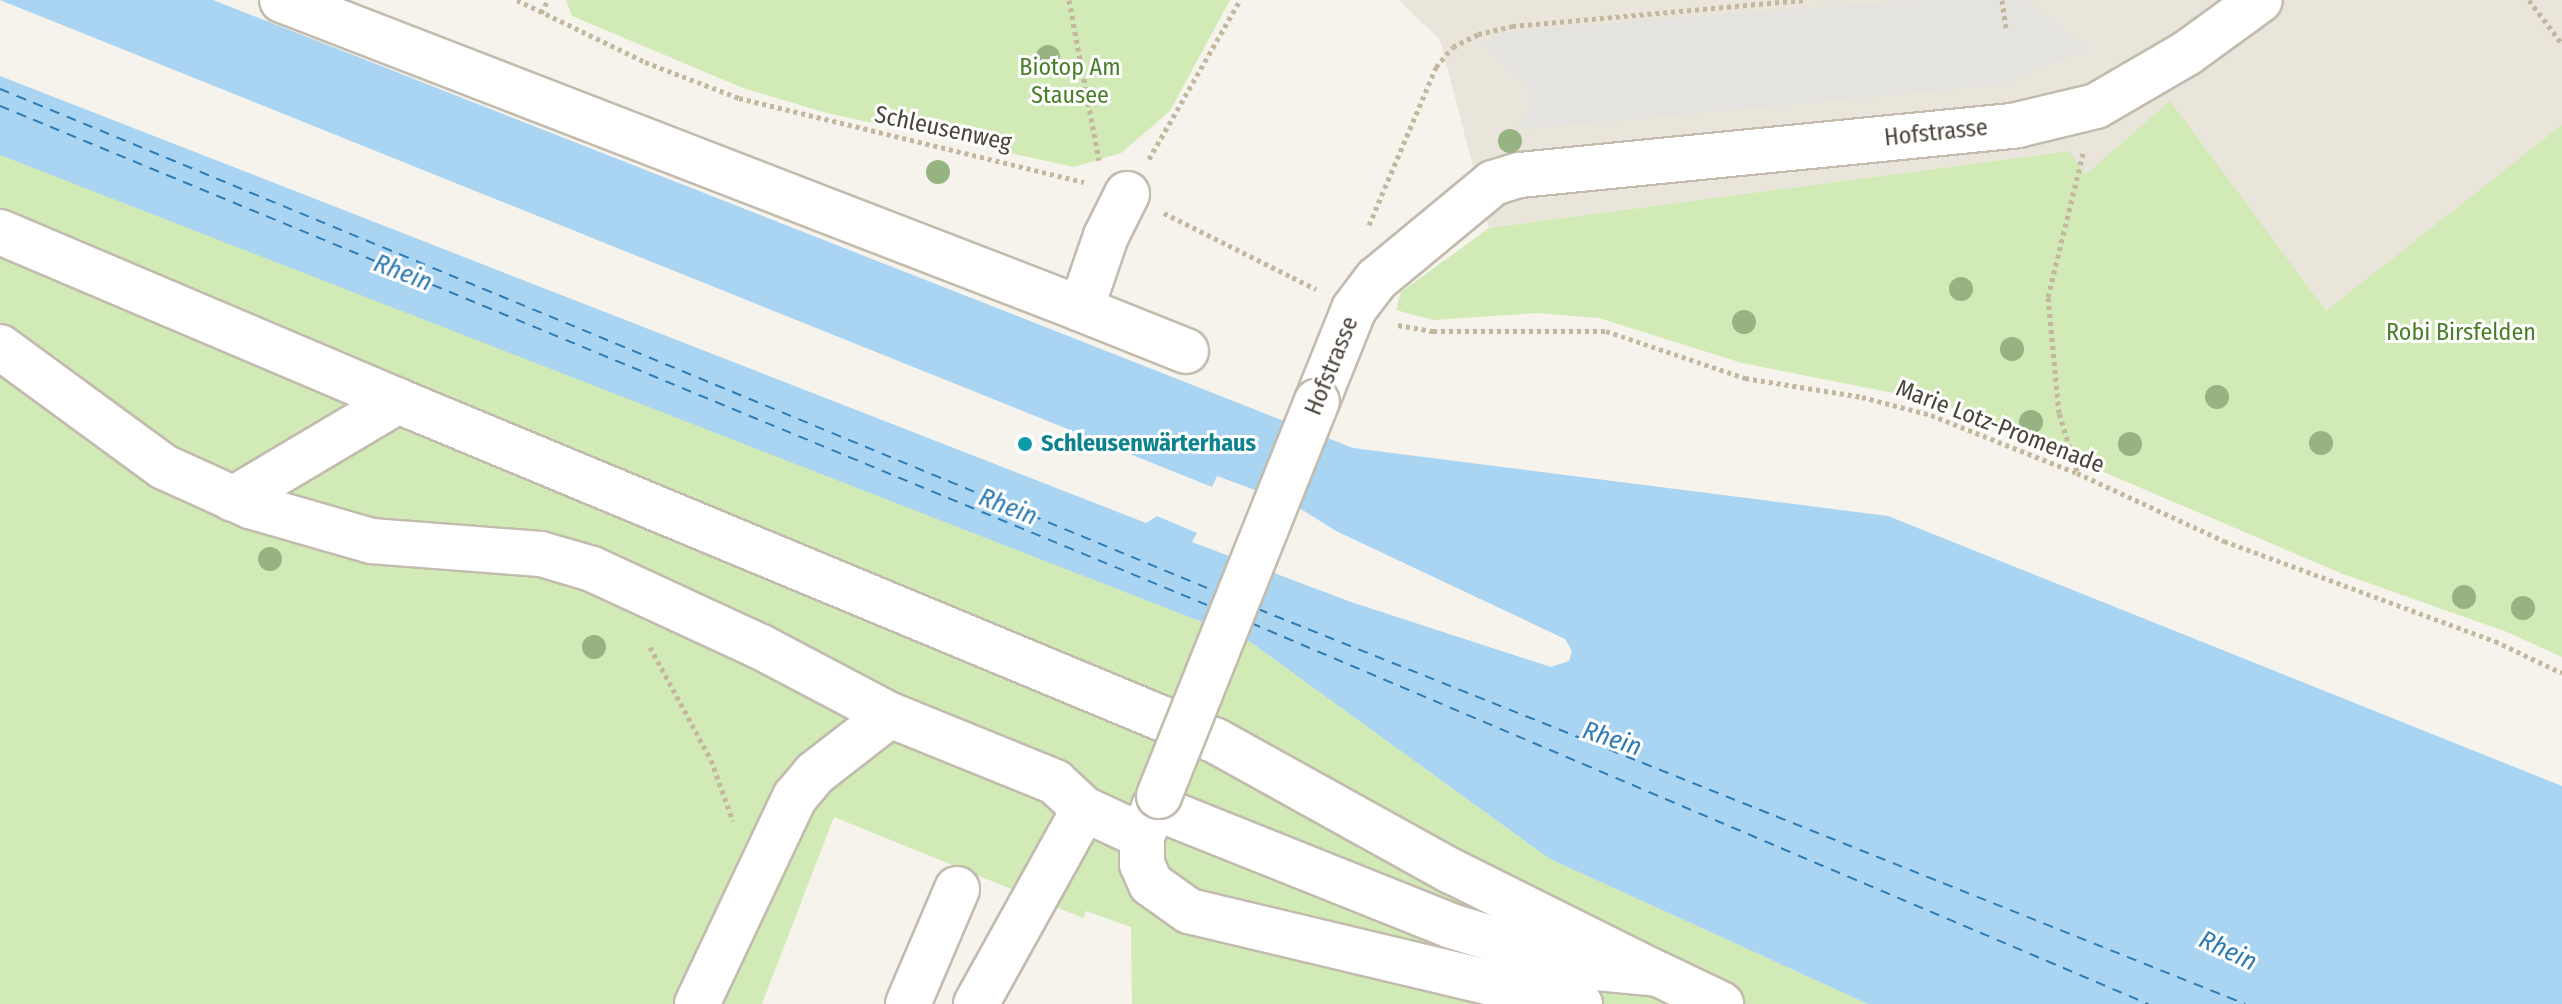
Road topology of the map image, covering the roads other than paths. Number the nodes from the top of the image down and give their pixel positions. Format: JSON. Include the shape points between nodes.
{"nodes":[{"id":1,"x":282,"y":0,"type":"edge"},
{"id":2,"x":2260,"y":0,"type":"edge"},
{"id":3,"x":1118,"y":191,"type":"road end"},
{"id":4,"x":0,"y":232,"type":"edge"},
{"id":5,"x":1081,"y":309,"type":"junction"},
{"id":6,"x":1186,"y":351,"type":"dead end"},
{"id":7,"x":8,"y":357,"type":"edge"},
{"id":8,"x":398,"y":401,"type":"junction"},
{"id":9,"x":233,"y":499,"type":"junction"},
{"id":10,"x":890,"y":715,"type":"junction"},
{"id":11,"x":1084,"y":809,"type":"junction"},
{"id":12,"x":1152,"y":813,"type":"junction"},
{"id":13,"x":957,"y":889,"type":"dead end"},
{"id":14,"x":1658,"y":974,"type":"junction"},
{"id":15,"x":697,"y":1004,"type":"edge"},
{"id":16,"x":908,"y":1004,"type":"edge"},
{"id":17,"x":976,"y":1004,"type":"edge"},
{"id":18,"x":1580,"y":1004,"type":"edge"},
{"id":19,"x":1721,"y":1004,"type":"edge"}],
"edges":[{"from":1,"to":5,"type":"street"},
{"from":2,"to":12,"type":"street","name":"Hofstrasse","bridge":true,"via":[[2187,53],[2096,106],[2017,125],[1520,175],[1493,183],[1466,202],[1377,279],[1354,309]]},
{"from":3,"to":5,"type":"street"},
{"from":4,"to":8,"type":"street"},
{"from":5,"to":6,"type":"street"},
{"from":7,"to":9,"type":"street","via":[[164,467]]},
{"from":8,"to":9,"type":"street"},
{"from":8,"to":14,"type":"street","via":[[1216,741],[1451,871]]},
{"from":9,"to":10,"type":"street","via":[[371,541],[541,554],[592,569],[761,647]]},
{"from":10,"to":11,"type":"street","via":[[1055,782]]},
{"from":10,"to":15,"type":"street","via":[[805,785]]},
{"from":11,"to":12,"type":"street"},
{"from":11,"to":17,"type":"street"},
{"from":12,"to":14,"type":"street","via":[[1451,926],[1587,967]]},
{"from":12,"to":18,"type":"street","name":"Hofstrasse","via":[[1142,864],[1151,884],[1189,911]]},
{"from":13,"to":16,"type":"street"},
{"from":14,"to":19,"type":"street"}]}
